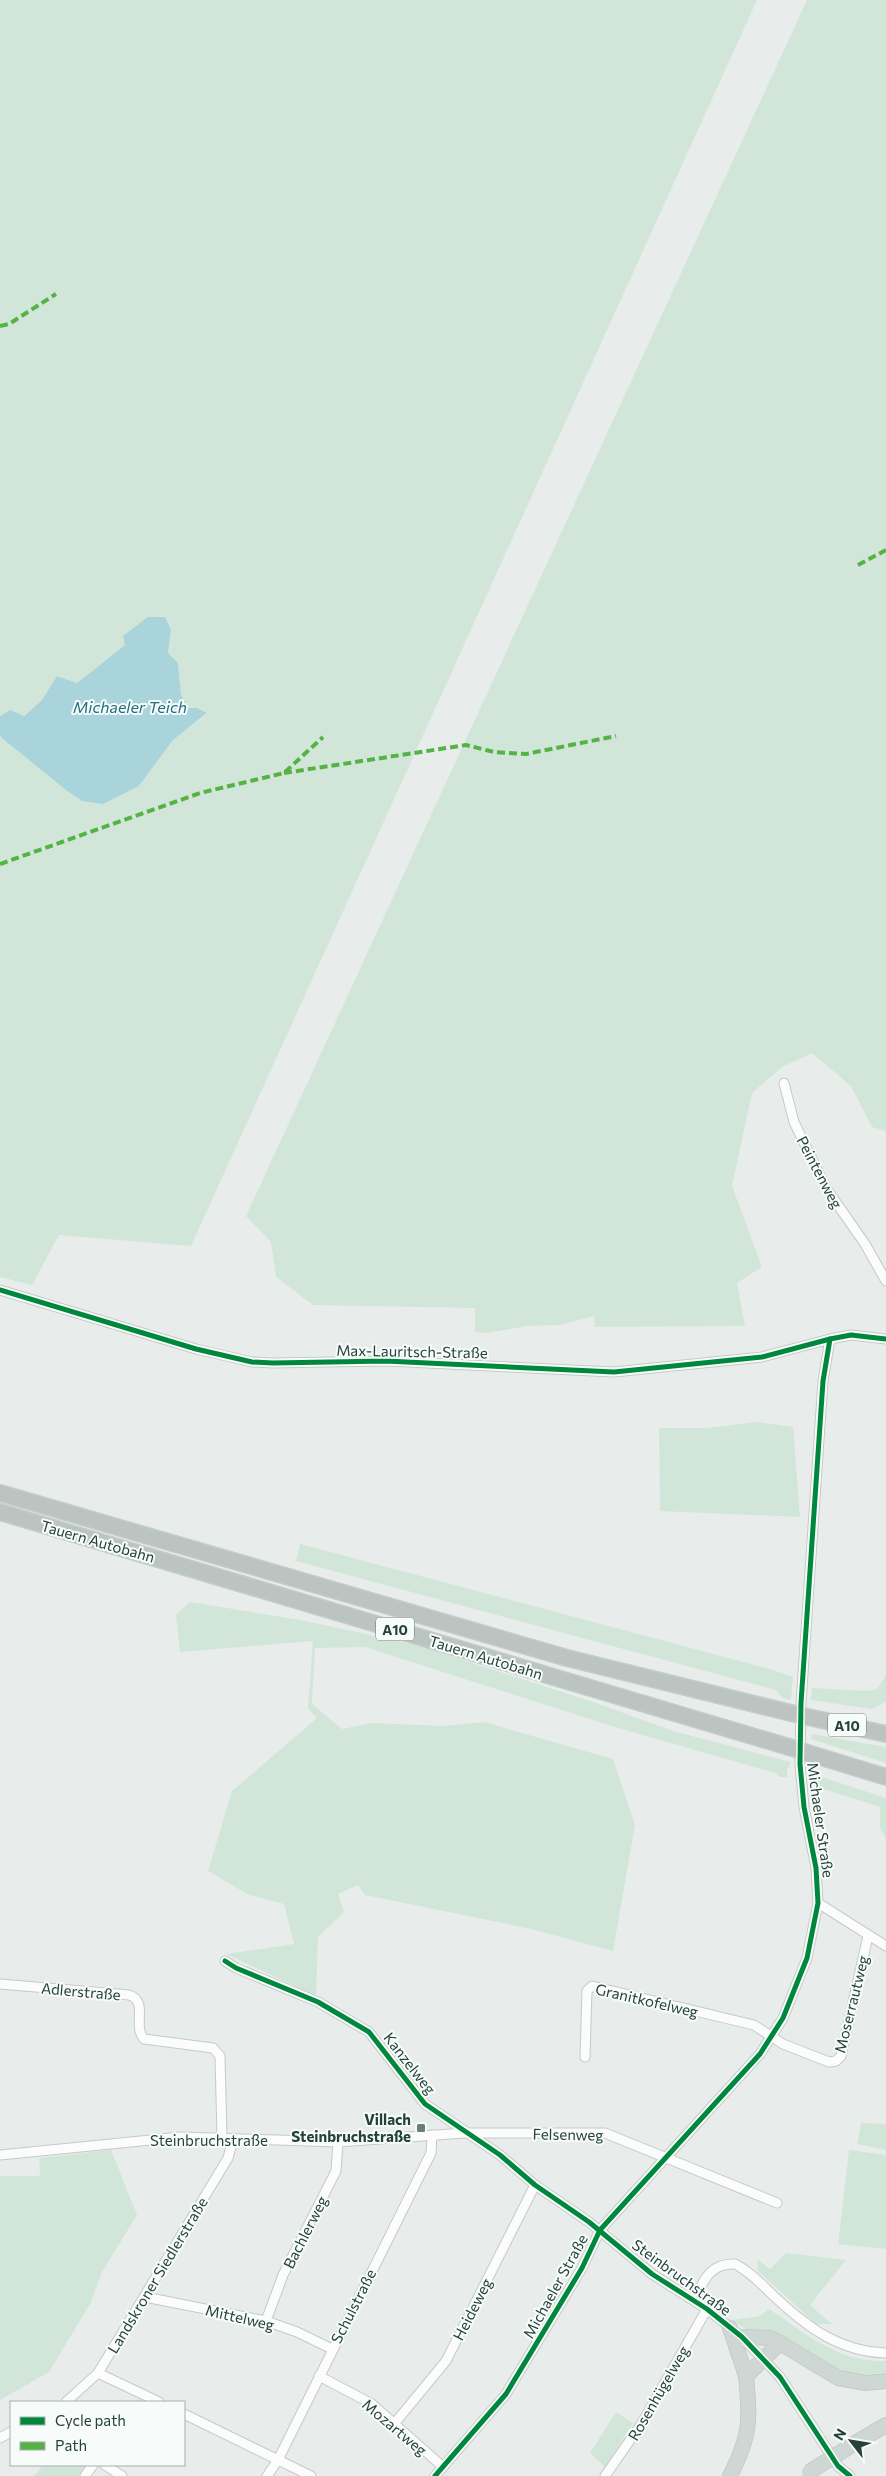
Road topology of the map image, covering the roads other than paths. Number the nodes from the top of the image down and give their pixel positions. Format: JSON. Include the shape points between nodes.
{"nodes":[{"id":1,"x":784,"y":1083,"type":"dead end"},
{"id":2,"x":886,"y":1281,"type":"edge"},
{"id":3,"x":0,"y":1290,"type":"edge"},
{"id":4,"x":830,"y":1339,"type":"junction"},
{"id":5,"x":886,"y":1339,"type":"edge"},
{"id":6,"x":0,"y":1493,"type":"edge"},
{"id":7,"x":0,"y":1512,"type":"edge"},
{"id":8,"x":886,"y":1734,"type":"edge"},
{"id":9,"x":886,"y":1777,"type":"edge"},
{"id":10,"x":818,"y":1903,"type":"junction"},
{"id":11,"x":868,"y":1936,"type":"junction"},
{"id":12,"x":886,"y":1946,"type":"edge"},
{"id":13,"x":225,"y":1961,"type":"dead end"},
{"id":14,"x":0,"y":1984,"type":"edge"},
{"id":15,"x":771,"y":2036,"type":"junction"},
{"id":16,"x":584,"y":2057,"type":"dead end"},
{"id":17,"x":465,"y":2133,"type":"junction"},
{"id":18,"x":432,"y":2134,"type":"junction"},
{"id":19,"x":222,"y":2138,"type":"junction"},
{"id":20,"x":233,"y":2139,"type":"junction"},
{"id":21,"x":338,"y":2142,"type":"junction"},
{"id":22,"x":0,"y":2155,"type":"edge"},
{"id":23,"x":667,"y":2157,"type":"junction"},
{"id":24,"x":536,"y":2185,"type":"junction"},
{"id":25,"x":777,"y":2203,"type":"dead end"},
{"id":26,"x":600,"y":2230,"type":"junction"},
{"id":27,"x":145,"y":2297,"type":"junction"},
{"id":28,"x":694,"y":2300,"type":"junction"},
{"id":29,"x":707,"y":2309,"type":"junction"},
{"id":30,"x":266,"y":2321,"type":"junction"},
{"id":31,"x":730,"y":2328,"type":"junction"},
{"id":32,"x":742,"y":2337,"type":"junction"},
{"id":33,"x":780,"y":2343,"type":"junction"},
{"id":34,"x":332,"y":2349,"type":"junction"},
{"id":35,"x":886,"y":2353,"type":"edge"},
{"id":36,"x":765,"y":2360,"type":"junction"},
{"id":37,"x":98,"y":2373,"type":"junction"},
{"id":38,"x":319,"y":2376,"type":"junction"},
{"id":39,"x":746,"y":2376,"type":"junction"},
{"id":40,"x":886,"y":2381,"type":"edge"},
{"id":41,"x":67,"y":2401,"type":"edge"},
{"id":42,"x":157,"y":2401,"type":"edge"},
{"id":43,"x":185,"y":2414,"type":"edge"},
{"id":44,"x":394,"y":2424,"type":"junction"},
{"id":45,"x":886,"y":2425,"type":"edge"},
{"id":46,"x":278,"y":2460,"type":"junction"},
{"id":47,"x":107,"y":2466,"type":"edge"},
{"id":48,"x":838,"y":2466,"type":"junction"},
{"id":49,"x":443,"y":2467,"type":"junction"},
{"id":50,"x":806,"y":2474,"type":"edge"},
{"id":51,"x":122,"y":2476,"type":"edge"},
{"id":52,"x":267,"y":2476,"type":"edge"},
{"id":53,"x":311,"y":2476,"type":"edge"},
{"id":54,"x":436,"y":2476,"type":"edge"},
{"id":55,"x":605,"y":2476,"type":"edge"},
{"id":56,"x":730,"y":2476,"type":"edge"},
{"id":57,"x":840,"y":2476,"type":"edge"},
{"id":58,"x":850,"y":2476,"type":"edge"}],
"edges":[{"from":1,"to":2,"type":"street","name":"Peintenweg","via":[[794,1122],[826,1188],[866,1244]]},
{"from":3,"to":4,"type":"street","name":"Max-Lauritsch-Straße","via":[[196,1349],[273,1364],[386,1361],[614,1372],[762,1356]]},
{"from":4,"to":5,"type":"street","via":[[851,1335]]},
{"from":4,"to":10,"type":"street","name":"Michaeler Straße","via":[[822,1381],[801,1703],[801,1773],[816,1868]]},
{"from":6,"to":8,"type":"highway","name":"Tauern Autobahn","number":"A10","bridge":true,"via":[[567,1658]]},
{"from":7,"to":9,"type":"highway","name":"Tauern Autobahn","number":"A10","bridge":true},
{"from":10,"to":11,"type":"street","name":"Moserrautweg"},
{"from":10,"to":15,"type":"street","name":"Michaeler Straße","via":[[807,1958],[792,2000]]},
{"from":11,"to":12,"type":"street","name":"Moserrautweg"},
{"from":11,"to":15,"type":"street","name":"Moserrautweg","via":[[841,2056],[828,2062]]},
{"from":13,"to":17,"type":"street","name":"Kanzelweg","via":[[318,2002],[369,2032],[425,2104]]},
{"from":14,"to":19,"type":"street","name":"Adlerstraße","via":[[129,1994],[139,2005],[139,2030],[144,2039],[213,2048],[220,2056]]},
{"from":15,"to":16,"type":"street","name":"Granitkofelweg","via":[[754,2025],[592,1986],[587,1992]]},
{"from":15,"to":23,"type":"street","name":"Michaeler Straße","via":[[746,2070]]},
{"from":17,"to":18,"type":"street","name":"Steinbruchstraße"},
{"from":17,"to":23,"type":"street","name":"Felsenweg","via":[[605,2133]]},
{"from":17,"to":24,"type":"street","name":"Steinbruchstraße","via":[[500,2155]]},
{"from":18,"to":21,"type":"street","name":"Steinbruchstraße"},
{"from":18,"to":34,"type":"street","name":"Schulstraße","via":[[431,2153]]},
{"from":19,"to":20,"type":"street","name":"Steinbruchstraße"},
{"from":19,"to":22,"type":"street","name":"Steinbruchstraße","via":[[181,2137]]},
{"from":20,"to":21,"type":"street","name":"Steinbruchstraße"},
{"from":20,"to":27,"type":"street","name":"Landskroner Siedlerstraße","via":[[228,2158]]},
{"from":21,"to":30,"type":"street","name":"Bachlerweg","via":[[336,2171],[283,2276]]},
{"from":23,"to":25,"type":"street","name":"Felsenweg"},
{"from":23,"to":26,"type":"street","name":"Michaeler Straße"},
{"from":24,"to":26,"type":"street","name":"Steinbruchstraße"},
{"from":24,"to":44,"type":"street","name":"Heideweg","via":[[446,2361]]},
{"from":26,"to":28,"type":"street","name":"Steinbruchstraße","via":[[652,2274]]},
{"from":26,"to":49,"type":"street","name":"Michaeler Straße","via":[[582,2268],[506,2394]]},
{"from":27,"to":30,"type":"street","name":"Mittelweg"},
{"from":27,"to":37,"type":"street","name":"Landskroner Siedlerstraße"},
{"from":28,"to":29,"type":"street","name":"Steinbruchstraße"},
{"from":28,"to":35,"type":"street","name":"Steinbruchstraße","via":[[707,2274],[716,2267],[735,2264],[828,2339],[860,2351]]},
{"from":29,"to":31,"type":"street","name":"Steinbruchstraße"},
{"from":29,"to":55,"type":"street","name":"Rosenhügelweg","via":[[642,2423]]},
{"from":30,"to":34,"type":"street","name":"Mittelweg"},
{"from":31,"to":32,"type":"street","name":"Steinbruchstraße"},
{"from":31,"to":39,"type":"main road"},
{"from":32,"to":33,"type":"main road","via":[[770,2338]]},
{"from":32,"to":36,"type":"street","name":"Steinbruchstraße"},
{"from":33,"to":36,"type":"main road"},
{"from":33,"to":40,"type":"main road","via":[[838,2378],[866,2383]]},
{"from":34,"to":38,"type":"street","name":"Schulstraße"},
{"from":36,"to":39,"type":"main road"},
{"from":36,"to":48,"type":"street","name":"Steinbruchstraße","via":[[795,2398]]},
{"from":37,"to":41,"type":"street","name":"Landskroner Siedlerstraße"},
{"from":37,"to":42,"type":"street"},
{"from":38,"to":44,"type":"street","name":"Mozartweg","via":[[372,2404]]},
{"from":38,"to":46,"type":"street","name":"Schulstraße"},
{"from":39,"to":56,"type":"main road","via":[[749,2428]]},
{"from":43,"to":46,"type":"street"},
{"from":44,"to":49,"type":"street","name":"Mozartweg"},
{"from":45,"to":50,"type":"main road","bridge":true},
{"from":46,"to":52,"type":"street","name":"Schulstraße"},
{"from":46,"to":53,"type":"street"},
{"from":47,"to":51,"type":"street"},
{"from":48,"to":57,"type":"street"},
{"from":48,"to":58,"type":"street","name":"Steinbruchstraße"},
{"from":49,"to":54,"type":"street","name":"Michaeler Straße"}]}
